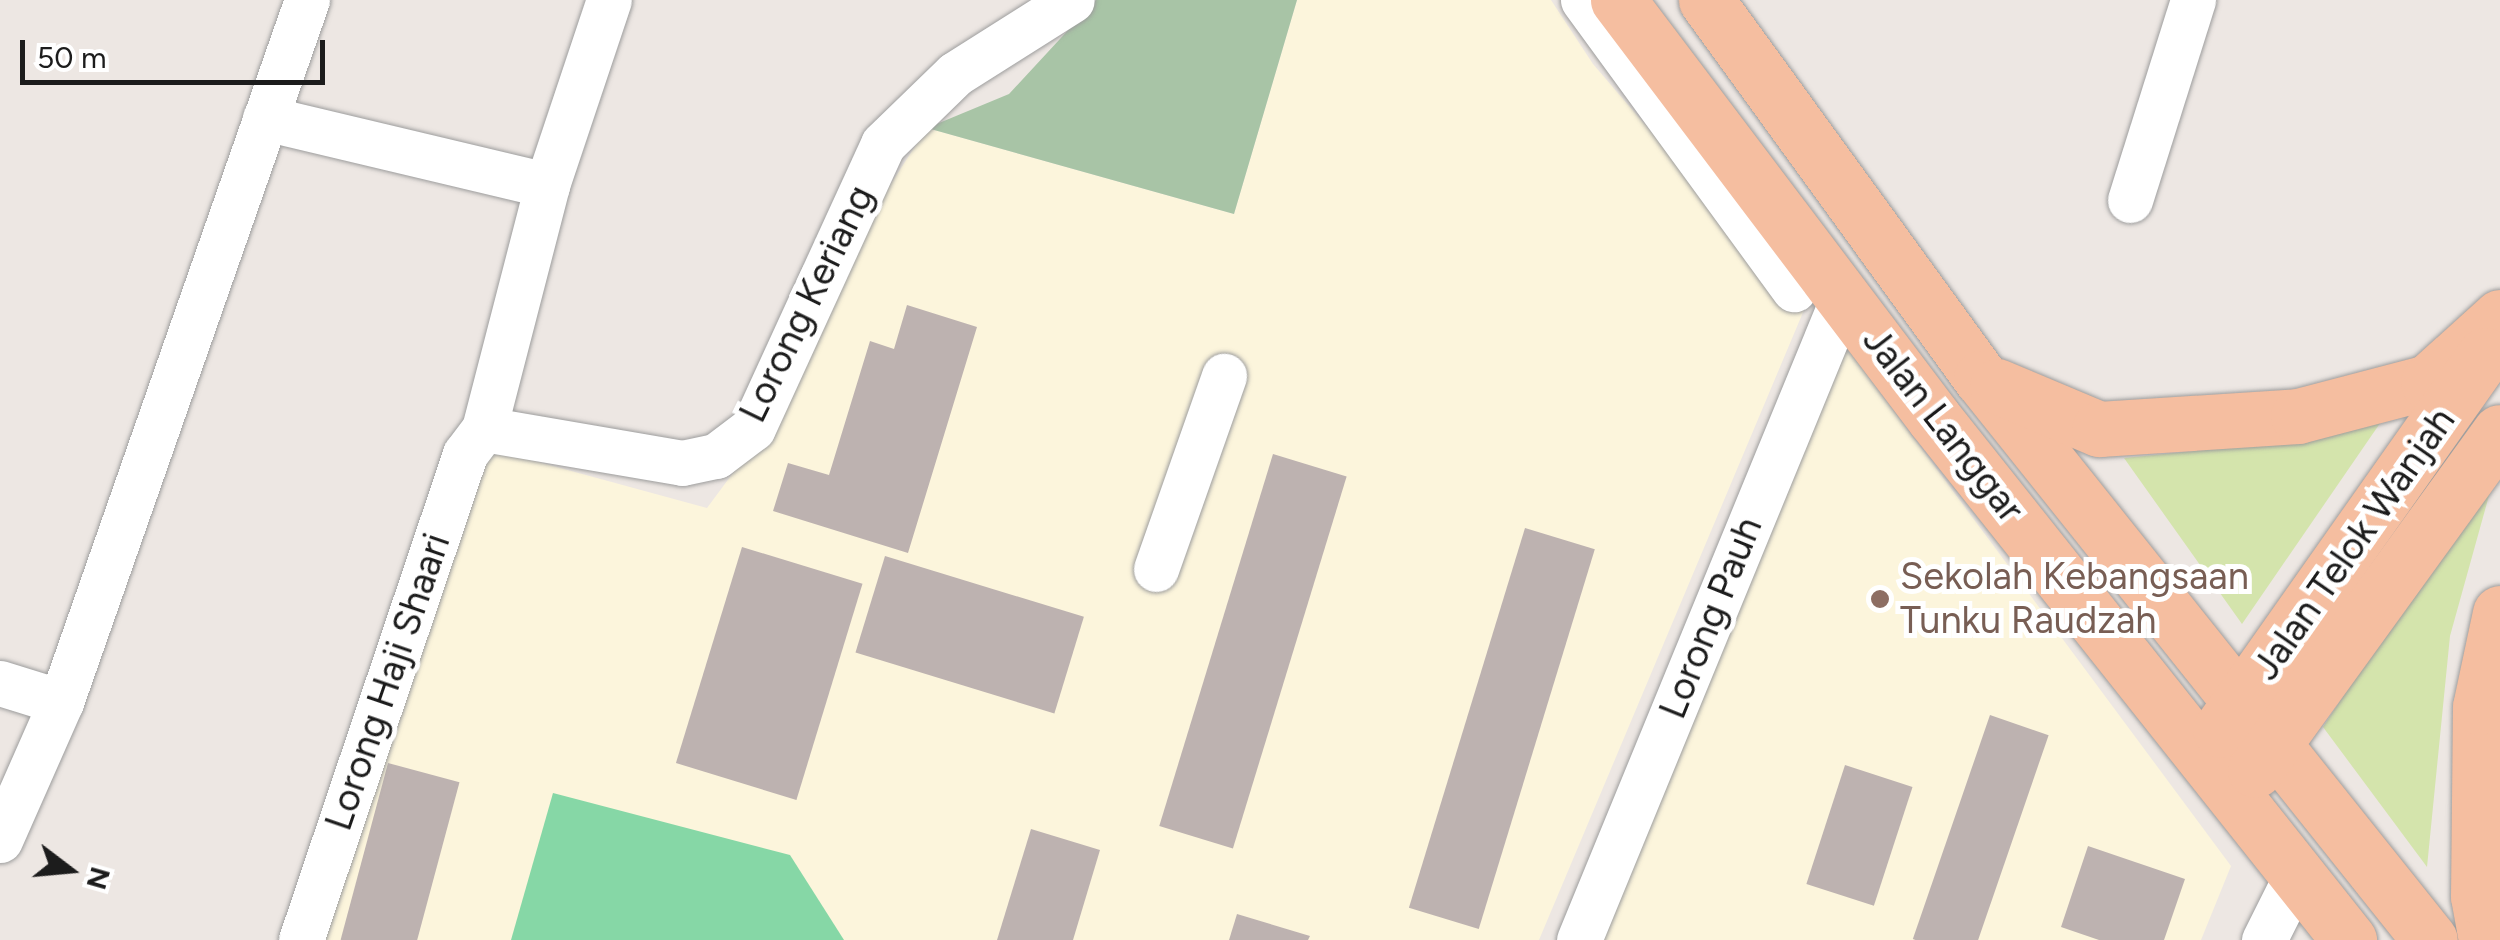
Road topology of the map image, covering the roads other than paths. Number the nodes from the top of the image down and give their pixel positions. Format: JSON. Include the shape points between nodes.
{"nodes":[{"id":1,"x":306,"y":0,"type":"edge"},
{"id":2,"x":608,"y":0,"type":"edge"},
{"id":3,"x":1072,"y":0,"type":"edge"},
{"id":4,"x":1583,"y":0,"type":"edge"},
{"id":5,"x":1618,"y":0,"type":"edge"},
{"id":6,"x":1706,"y":0,"type":"edge"},
{"id":7,"x":2192,"y":0,"type":"edge"},
{"id":8,"x":265,"y":118,"type":"junction"},
{"id":9,"x":548,"y":184,"type":"junction"},
{"id":10,"x":2130,"y":200,"type":"dead end"},
{"id":11,"x":1819,"y":292,"type":"junction"},
{"id":12,"x":2500,"y":317,"type":"edge"},
{"id":13,"x":2500,"y":333,"type":"edge"},
{"id":14,"x":1224,"y":376,"type":"dead end"},
{"id":15,"x":1981,"y":378,"type":"junction"},
{"id":16,"x":484,"y":429,"type":"junction"},
{"id":17,"x":2500,"y":432,"type":"edge"},
{"id":18,"x":1156,"y":569,"type":"dead end"},
{"id":19,"x":2500,"y":613,"type":"edge"},
{"id":20,"x":0,"y":683,"type":"edge"},
{"id":21,"x":61,"y":702,"type":"junction"},
{"id":22,"x":2261,"y":723,"type":"junction"},
{"id":23,"x":2201,"y":750,"type":"junction"},
{"id":24,"x":2236,"y":793,"type":"junction"},
{"id":25,"x":0,"y":840,"type":"edge"},
{"id":26,"x":2298,"y":872,"type":"junction"},
{"id":27,"x":301,"y":940,"type":"edge"},
{"id":28,"x":1579,"y":940,"type":"edge"},
{"id":29,"x":2264,"y":940,"type":"edge"},
{"id":30,"x":2349,"y":940,"type":"edge"},
{"id":31,"x":2430,"y":940,"type":"edge"},
{"id":32,"x":2486,"y":940,"type":"edge"}],
"edges":[{"from":1,"to":8,"type":"street"},
{"from":2,"to":9,"type":"street","name":"Lorong Haji Shaari"},
{"from":3,"to":16,"type":"street","name":"Lorong Keriang","via":[[955,74],[884,144],[753,428],[716,456],[682,463]]},
{"from":4,"to":11,"type":"street"},
{"from":5,"to":11,"type":"main road","name":"Jalan Langgar"},
{"from":6,"to":15,"type":"main road","name":"Jalan Langgar"},
{"from":7,"to":10,"type":"street"},
{"from":8,"to":9,"type":"street"},
{"from":8,"to":21,"type":"street"},
{"from":9,"to":16,"type":"street","name":"Lorong Haji Shaari"},
{"from":11,"to":23,"type":"main road","name":"Jalan Langgar"},
{"from":11,"to":28,"type":"street","name":"Lorong Pauh"},
{"from":12,"to":15,"type":"main road","via":[[2428,382],[2298,416],[2207,427],[2099,429]]},
{"from":13,"to":22,"type":"main road","name":"Jalan Telok Wanjah"},
{"from":14,"to":18,"type":"street"},
{"from":15,"to":22,"type":"main road","name":"Jalan Langgar"},
{"from":16,"to":27,"type":"street","name":"Lorong Haji Shaari","via":[[464,454]]},
{"from":17,"to":22,"type":"main road","name":"Jalan Telok Wanjah"},
{"from":19,"to":32,"type":"main road","via":[[2480,707],[2478,896]]},
{"from":20,"to":21,"type":"street"},
{"from":21,"to":25,"type":"street"},
{"from":22,"to":23,"type":"main road","name":"Jalan Telok Wanjah"},
{"from":22,"to":24,"type":"main road","name":"Jalan Telok Wanjah"},
{"from":22,"to":31,"type":"main road","name":"Jalan Langgar"},
{"from":23,"to":24,"type":"main road","name":"Jalan Langgar"},
{"from":24,"to":26,"type":"main road","name":"Jalan Langgar"},
{"from":26,"to":29,"type":"street"},
{"from":26,"to":30,"type":"main road","name":"Jalan Langgar"}]}
